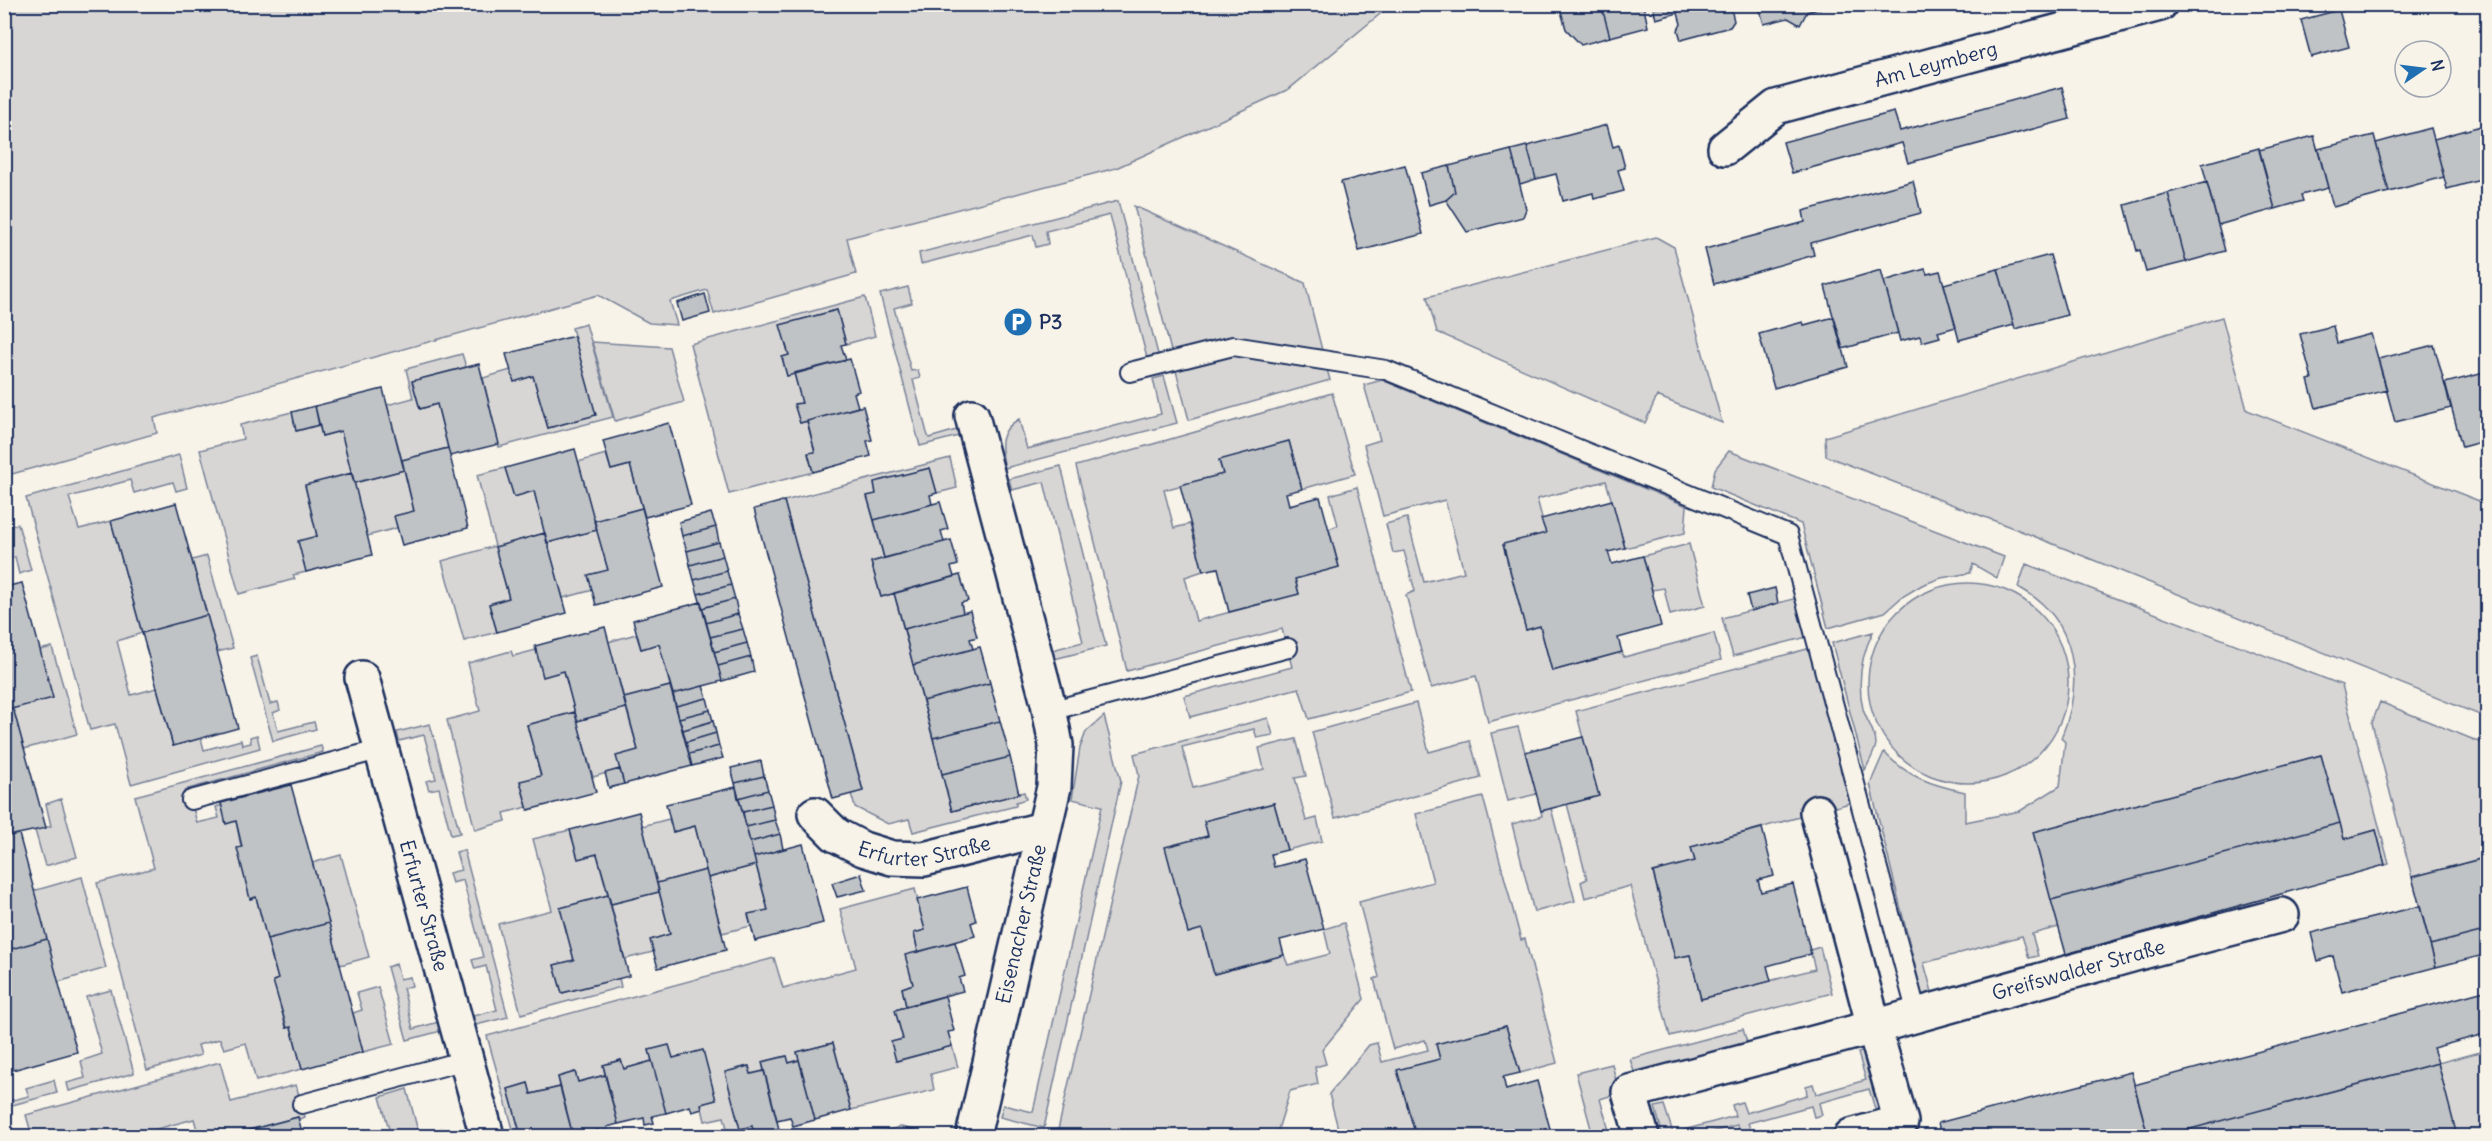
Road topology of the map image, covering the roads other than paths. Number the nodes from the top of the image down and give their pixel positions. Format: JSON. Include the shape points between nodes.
{"nodes":[{"id":1,"x":2160,"y":4,"type":"edge"},
{"id":2,"x":1725,"y":148,"type":"dead end"},
{"id":3,"x":1130,"y":372,"type":"dead end"},
{"id":4,"x":972,"y":416,"type":"dead end"},
{"id":5,"x":1288,"y":648,"type":"dead end"},
{"id":6,"x":362,"y":678,"type":"dead end"},
{"id":7,"x":1050,"y":711,"type":"junction"},
{"id":8,"x":382,"y":749,"type":"junction"},
{"id":9,"x":191,"y":800,"type":"dead end"},
{"id":10,"x":1817,"y":812,"type":"dead end"},
{"id":11,"x":815,"y":814,"type":"dead end"},
{"id":12,"x":1043,"y":829,"type":"junction"},
{"id":13,"x":2282,"y":915,"type":"dead end"},
{"id":14,"x":1917,"y":1014,"type":"junction"},
{"id":15,"x":1874,"y":1027,"type":"junction"},
{"id":16,"x":466,"y":1060,"type":"junction"},
{"id":17,"x":302,"y":1104,"type":"dead end"},
{"id":18,"x":487,"y":1137,"type":"edge"},
{"id":19,"x":973,"y":1137,"type":"edge"},
{"id":20,"x":1642,"y":1137,"type":"edge"},
{"id":21,"x":1851,"y":1137,"type":"edge"}],
"edges":[{"from":1,"to":2,"type":"street","name":"Am Leymberg","via":[[1776,107]]},
{"from":3,"to":14,"type":"lane","via":[[1233,346],[1386,370],[1788,535]]},
{"from":4,"to":7,"type":"street","name":"Eisenacher Straße"},
{"from":5,"to":7,"type":"lane"},
{"from":6,"to":8,"type":"street","name":"Erfurter Straße"},
{"from":7,"to":12,"type":"street","name":"Eisenacher Straße","via":[[1056,745],[1054,787]]},
{"from":8,"to":9,"type":"lane"},
{"from":8,"to":16,"type":"street","name":"Erfurter Straße"},
{"from":10,"to":15,"type":"street"},
{"from":11,"to":12,"type":"street","name":"Erfurter Straße","via":[[836,835],[892,858],[924,859]]},
{"from":12,"to":19,"type":"street","name":"Eisenacher Straße"},
{"from":13,"to":14,"type":"street","name":"Greifswalder Straße"},
{"from":14,"to":15,"type":"street","name":"Greifswalder Straße"},
{"from":15,"to":20,"type":"street","name":"Greifswalder Straße","via":[[1629,1092]]},
{"from":15,"to":21,"type":"street","via":[[1901,1122]]},
{"from":16,"to":17,"type":"lane"},
{"from":16,"to":18,"type":"street","name":"Erfurter Straße"}]}
